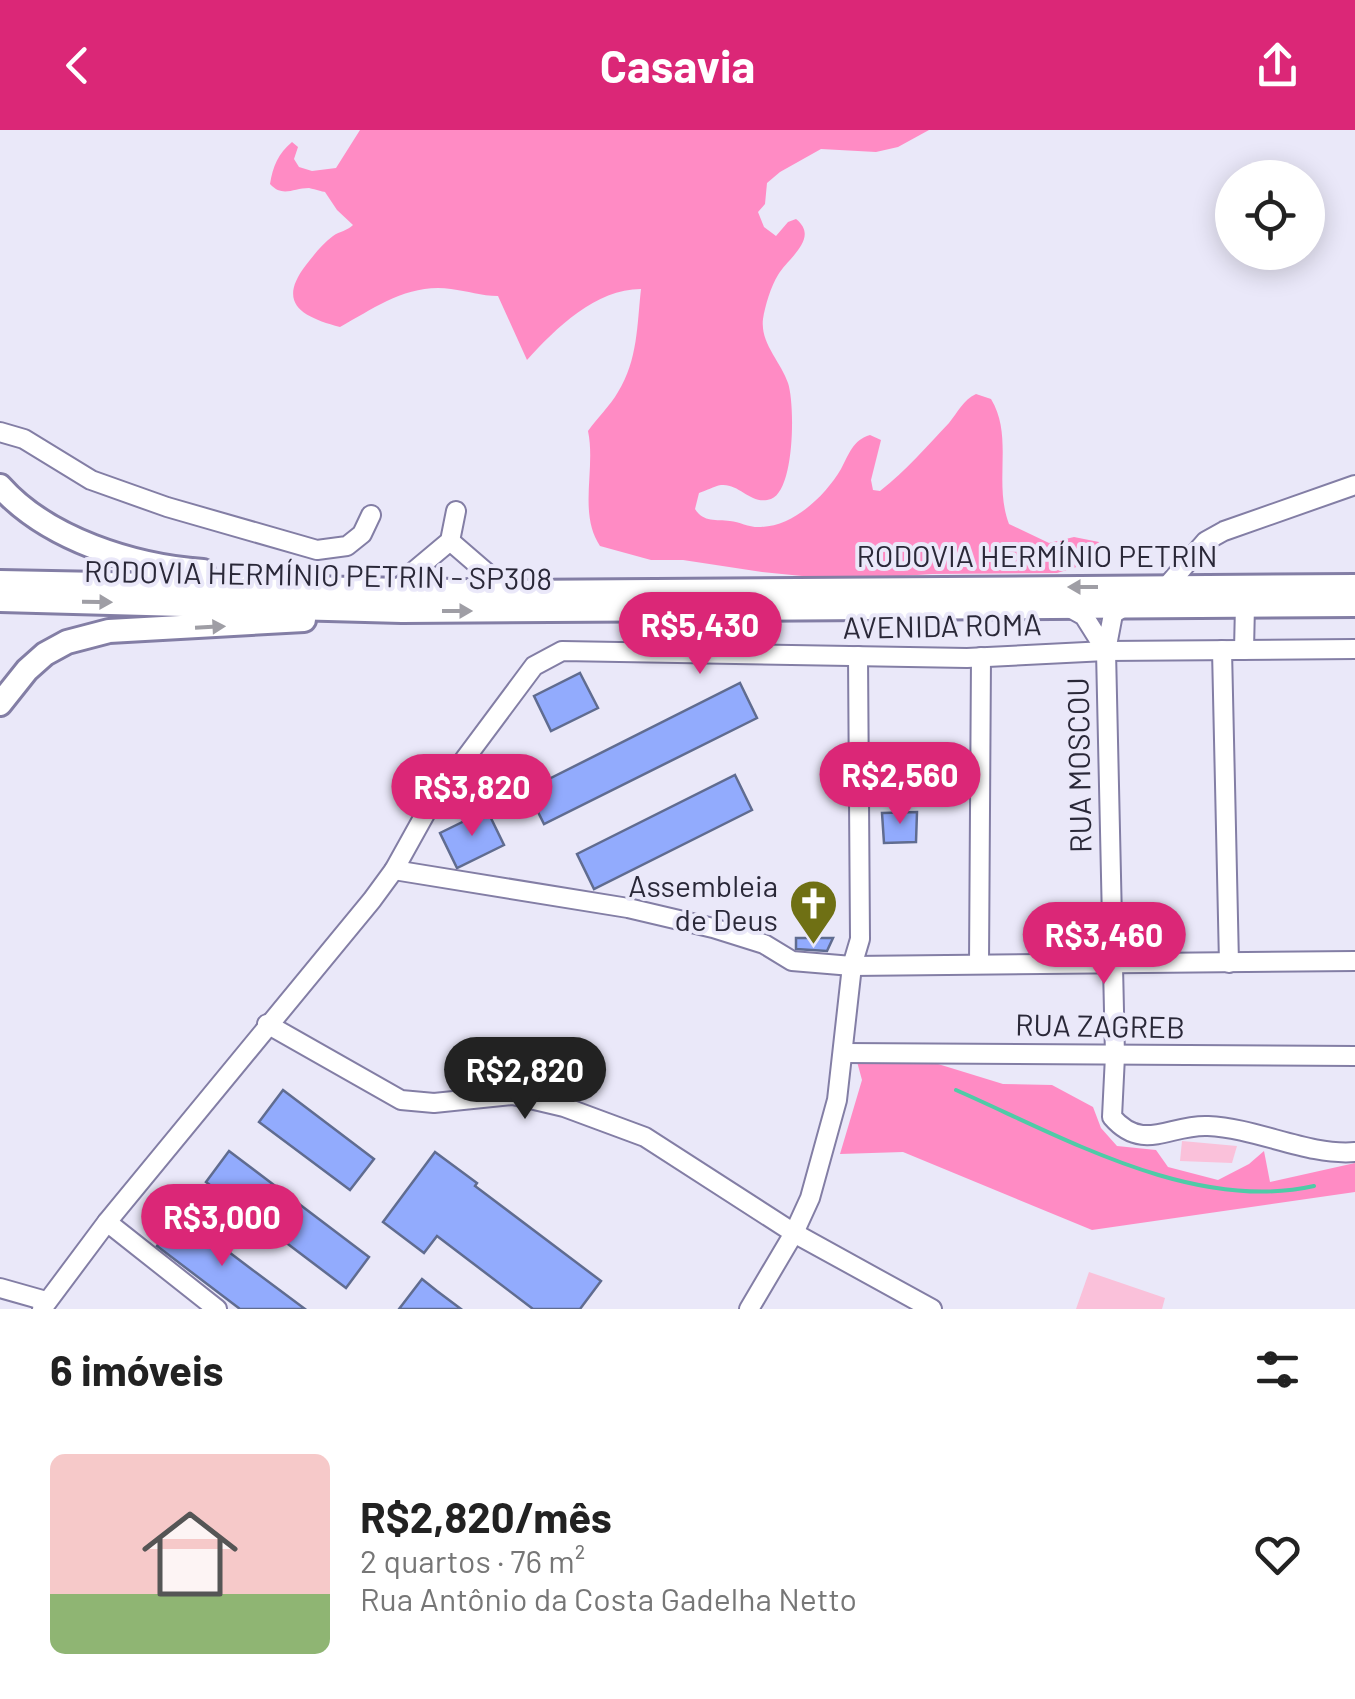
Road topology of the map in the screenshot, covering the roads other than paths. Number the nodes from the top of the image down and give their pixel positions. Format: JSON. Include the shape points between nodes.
{"nodes":[{"id":1,"x":0,"y":432,"type":"edge"},
{"id":2,"x":1355,"y":485,"type":"edge"},
{"id":3,"x":0,"y":486,"type":"edge"},
{"id":4,"x":456,"y":511,"type":"dead end"},
{"id":5,"x":371,"y":516,"type":"dead end"},
{"id":6,"x":450,"y":541,"type":"junction"},
{"id":7,"x":0,"y":582,"type":"edge"},
{"id":8,"x":1167,"y":586,"type":"junction"},
{"id":9,"x":1355,"y":586,"type":"edge"},
{"id":10,"x":509,"y":592,"type":"junction"},
{"id":11,"x":396,"y":597,"type":"junction"},
{"id":12,"x":0,"y":600,"type":"edge"},
{"id":13,"x":1127,"y":605,"type":"junction"},
{"id":14,"x":1245,"y":605,"type":"junction"},
{"id":15,"x":1355,"y":605,"type":"edge"},
{"id":16,"x":1066,"y":606,"type":"junction"},
{"id":17,"x":1355,"y":648,"type":"edge"},
{"id":18,"x":1222,"y":650,"type":"junction"},
{"id":19,"x":1244,"y":650,"type":"junction"},
{"id":20,"x":1106,"y":651,"type":"junction"},
{"id":21,"x":858,"y":656,"type":"junction"},
{"id":22,"x":982,"y":657,"type":"junction"},
{"id":23,"x":0,"y":704,"type":"edge"},
{"id":24,"x":394,"y":870,"type":"junction"},
{"id":25,"x":1355,"y":962,"type":"edge"},
{"id":26,"x":1229,"y":963,"type":"junction"},
{"id":27,"x":979,"y":964,"type":"junction"},
{"id":28,"x":1110,"y":964,"type":"junction"},
{"id":29,"x":852,"y":966,"type":"junction"},
{"id":30,"x":268,"y":1024,"type":"junction"},
{"id":31,"x":843,"y":1053,"type":"junction"},
{"id":32,"x":1115,"y":1056,"type":"junction"},
{"id":33,"x":1355,"y":1056,"type":"edge"},
{"id":34,"x":1355,"y":1152,"type":"edge"},
{"id":35,"x":106,"y":1222,"type":"junction"},
{"id":36,"x":794,"y":1233,"type":"junction"},
{"id":37,"x":0,"y":1288,"type":"edge"},
{"id":38,"x":901,"y":1302,"type":"edge"},
{"id":39,"x":44,"y":1305,"type":"edge"},
{"id":40,"x":217,"y":1309,"type":"edge"},
{"id":41,"x":748,"y":1309,"type":"edge"},
{"id":42,"x":932,"y":1309,"type":"edge"}],
"edges":[{"from":1,"to":5,"type":"street","via":[[92,480],[316,550],[347,546]]},
{"from":2,"to":8,"type":"street","via":[[1224,531],[1206,541]]},
{"from":3,"to":11,"type":"main road","via":[[39,520],[174,569]]},
{"from":4,"to":6,"type":"street"},
{"from":6,"to":10,"type":"street"},
{"from":6,"to":11,"type":"street","via":[[413,572]]},
{"from":7,"to":11,"type":"main road","name":"RODOVIA HERMÍNIO PETRIN"},
{"from":8,"to":9,"type":"main road","name":"RODOVIA HERMÍNIO PETRIN"},
{"from":8,"to":10,"type":"main road","name":"RODOVIA HERMÍNIO PETRIN","one_way":true},
{"from":10,"to":11,"type":"main road","name":"RODOVIA HERMÍNIO PETRIN"},
{"from":12,"to":11,"type":"main road","name":"RODOVIA HERMÍNIO PETRIN - SP308","one_way":true},
{"from":11,"to":16,"type":"main road","name":"RODOVIA HERMÍNIO PETRIN - SP308","one_way":true},
{"from":23,"to":11,"type":"main road","one_way":true,"via":[[44,654],[67,642],[109,631],[221,626]]},
{"from":13,"to":14,"type":"main road","name":"RODOVIA HERMÍNIO PETRIN - SP308"},
{"from":13,"to":16,"type":"main road","name":"RODOVIA HERMÍNIO PETRIN - SP308"},
{"from":13,"to":20,"type":"street","via":[[1113,614]]},
{"from":14,"to":15,"type":"main road","name":"RODOVIA HERMÍNIO PETRIN - SP308"},
{"from":14,"to":19,"type":"street"},
{"from":16,"to":20,"type":"street","via":[[1084,616]]},
{"from":17,"to":19,"type":"street","name":"AVENIDA ROMA"},
{"from":18,"to":19,"type":"street","name":"AVENIDA ROMA"},
{"from":18,"to":20,"type":"street","name":"AVENIDA ROMA"},
{"from":18,"to":26,"type":"street"},
{"from":20,"to":22,"type":"street","name":"AVENIDA ROMA"},
{"from":20,"to":28,"type":"street","name":"RUA MOSCOU"},
{"from":21,"to":22,"type":"street","name":"AVENIDA ROMA"},
{"from":21,"to":24,"type":"street","name":"AVENIDA ROMA","via":[[562,651],[534,666],[428,807]]},
{"from":21,"to":29,"type":"street","via":[[860,939]]},
{"from":22,"to":27,"type":"street"},
{"from":24,"to":29,"type":"street","via":[[628,908],[747,939],[792,961]]},
{"from":24,"to":30,"type":"street"},
{"from":25,"to":26,"type":"street"},
{"from":26,"to":28,"type":"street"},
{"from":27,"to":28,"type":"street"},
{"from":27,"to":29,"type":"street"},
{"from":28,"to":32,"type":"street","name":"RUA MOSCOU"},
{"from":29,"to":31,"type":"street"},
{"from":30,"to":35,"type":"street"},
{"from":30,"to":36,"type":"street","via":[[401,1100],[513,1096],[646,1137]]},
{"from":31,"to":32,"type":"street","name":"RUA ZAGREB"},
{"from":31,"to":36,"type":"street","via":[[837,1100]]},
{"from":32,"to":33,"type":"street","name":"RUA ZAGREB"},
{"from":32,"to":34,"type":"street","name":"RUA MOSCOU","via":[[1112,1117],[1123,1129],[1141,1136],[1203,1125],[1324,1152]]},
{"from":35,"to":39,"type":"street"},
{"from":35,"to":40,"type":"street"},
{"from":36,"to":38,"type":"street"},
{"from":36,"to":41,"type":"street"},
{"from":37,"to":39,"type":"street"},
{"from":38,"to":42,"type":"street"}]}
